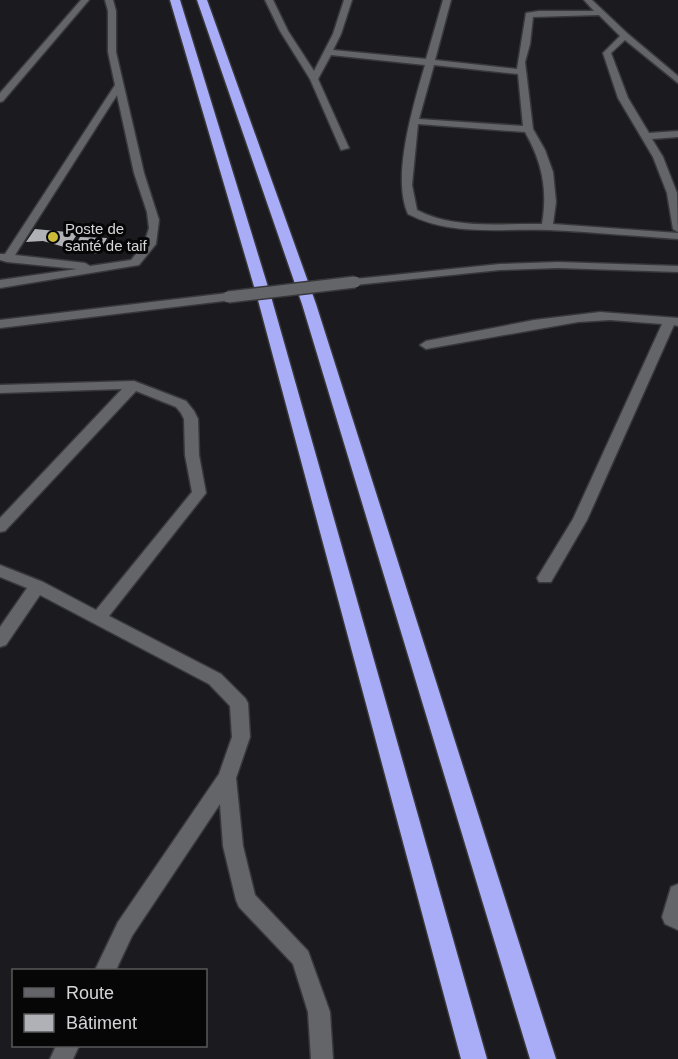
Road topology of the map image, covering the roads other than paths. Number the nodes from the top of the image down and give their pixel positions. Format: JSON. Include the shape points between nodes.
{"nodes":[{"id":1,"x":85,"y":0,"type":"edge"},
{"id":2,"x":109,"y":0,"type":"edge"},
{"id":3,"x":175,"y":0,"type":"edge"},
{"id":4,"x":202,"y":0,"type":"edge"},
{"id":5,"x":269,"y":0,"type":"edge"},
{"id":6,"x":348,"y":0,"type":"edge"},
{"id":7,"x":447,"y":0,"type":"edge"},
{"id":8,"x":588,"y":0,"type":"edge"},
{"id":9,"x":601,"y":13,"type":"junction"},
{"id":10,"x":625,"y":36,"type":"junction"},
{"id":11,"x":329,"y":52,"type":"junction"},
{"id":12,"x":678,"y":63,"type":"edge"},
{"id":13,"x":430,"y":64,"type":"junction"},
{"id":14,"x":659,"y":64,"type":"junction"},
{"id":15,"x":522,"y":72,"type":"junction"},
{"id":16,"x":314,"y":79,"type":"junction"},
{"id":17,"x":678,"y":80,"type":"edge"},
{"id":18,"x":119,"y":85,"type":"junction"},
{"id":19,"x":0,"y":99,"type":"edge"},
{"id":20,"x":414,"y":121,"type":"junction"},
{"id":21,"x":528,"y":129,"type":"junction"},
{"id":22,"x":678,"y":134,"type":"edge"},
{"id":23,"x":648,"y":136,"type":"junction"},
{"id":24,"x":344,"y":148,"type":"dead end"},
{"id":25,"x":547,"y":227,"type":"junction"},
{"id":26,"x":678,"y":229,"type":"edge"},
{"id":27,"x":678,"y":236,"type":"edge"},
{"id":28,"x":4,"y":258,"type":"edge"},
{"id":29,"x":109,"y":268,"type":"junction"},
{"id":30,"x":678,"y":269,"type":"edge"},
{"id":31,"x":0,"y":284,"type":"edge"},
{"id":32,"x":674,"y":321,"type":"edge"},
{"id":33,"x":0,"y":324,"type":"edge"},
{"id":34,"x":426,"y":345,"type":"dead end"},
{"id":35,"x":134,"y":385,"type":"junction"},
{"id":36,"x":0,"y":389,"type":"edge"},
{"id":37,"x":0,"y":527,"type":"edge"},
{"id":38,"x":0,"y":571,"type":"edge"},
{"id":39,"x":544,"y":578,"type":"dead end"},
{"id":40,"x":37,"y":586,"type":"junction"},
{"id":41,"x":99,"y":618,"type":"junction"},
{"id":42,"x":0,"y":640,"type":"edge"},
{"id":43,"x":226,"y":778,"type":"junction"},
{"id":44,"x":678,"y":894,"type":"edge"},
{"id":45,"x":676,"y":923,"type":"edge"},
{"id":46,"x":105,"y":969,"type":"edge"},
{"id":47,"x":322,"y":1059,"type":"edge"},
{"id":48,"x":474,"y":1059,"type":"edge"},
{"id":49,"x":543,"y":1059,"type":"edge"}],
"edges":[{"from":1,"to":19,"type":"street"},
{"from":2,"to":18,"type":"street"},
{"from":3,"to":48,"type":"highway","via":[[265,300]]},
{"from":4,"to":49,"type":"highway","via":[[309,304]]},
{"from":5,"to":16,"type":"street"},
{"from":6,"to":11,"type":"street"},
{"from":7,"to":13,"type":"street"},
{"from":8,"to":9,"type":"street"},
{"from":9,"to":10,"type":"street"},
{"from":9,"to":15,"type":"street","via":[[530,15]]},
{"from":10,"to":14,"type":"street"},
{"from":10,"to":23,"type":"street","via":[[607,53],[623,98]]},
{"from":11,"to":13,"type":"street"},
{"from":11,"to":16,"type":"street"},
{"from":12,"to":14,"type":"street"},
{"from":13,"to":15,"type":"street"},
{"from":13,"to":20,"type":"street"},
{"from":14,"to":17,"type":"street"},
{"from":15,"to":21,"type":"street"},
{"from":16,"to":24,"type":"street"},
{"from":18,"to":28,"type":"street"},
{"from":18,"to":29,"type":"street","via":[[152,211],[154,235],[135,263]]},
{"from":20,"to":21,"type":"street"},
{"from":20,"to":25,"type":"street","via":[[407,185],[412,212],[425,220],[445,224]]},
{"from":21,"to":25,"type":"street","via":[[549,172],[551,202]]},
{"from":22,"to":23,"type":"street"},
{"from":23,"to":26,"type":"street","via":[[672,193]]},
{"from":25,"to":27,"type":"street"},
{"from":28,"to":29,"type":"street"},
{"from":29,"to":31,"type":"street"},
{"from":30,"to":33,"type":"street","bridge":true,"via":[[558,265],[490,268]]},
{"from":32,"to":34,"type":"street","via":[[601,316],[545,322]]},
{"from":32,"to":39,"type":"street","via":[[580,520]]},
{"from":35,"to":36,"type":"street"},
{"from":35,"to":37,"type":"street"},
{"from":35,"to":41,"type":"street","via":[[181,404],[187,411],[199,493]]},
{"from":38,"to":40,"type":"street"},
{"from":40,"to":41,"type":"street"},
{"from":40,"to":42,"type":"street"},
{"from":41,"to":43,"type":"street","via":[[215,679],[238,703],[241,737]]},
{"from":43,"to":46,"type":"street","via":[[125,929]]},
{"from":43,"to":47,"type":"street","via":[[233,846],[246,900],[302,958],[319,1012]]},
{"from":44,"to":45,"type":"street"}]}
